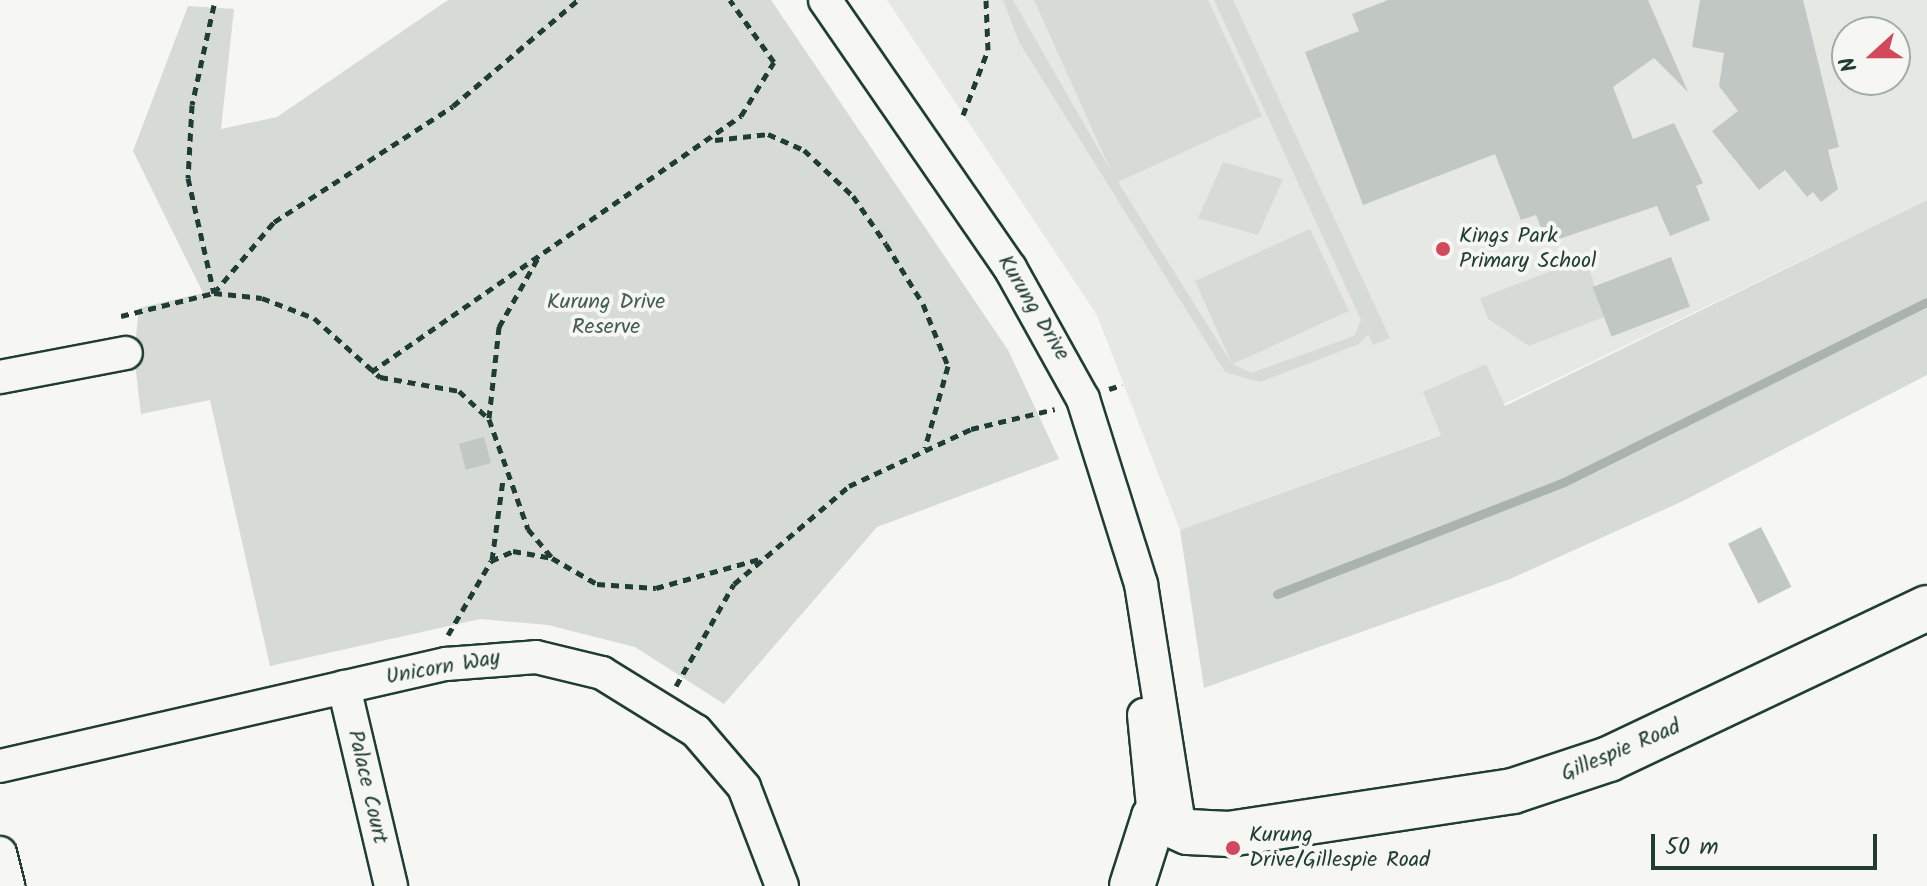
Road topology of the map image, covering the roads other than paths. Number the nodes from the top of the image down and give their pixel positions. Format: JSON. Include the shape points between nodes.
{"nodes":[{"id":1,"x":825,"y":0,"type":"edge"},
{"id":2,"x":126,"y":353,"type":"dead end"},
{"id":3,"x":0,"y":377,"type":"edge"},
{"id":4,"x":1927,"y":608,"type":"edge"},
{"id":5,"x":344,"y":687,"type":"junction"},
{"id":6,"x":0,"y":766,"type":"edge"},
{"id":7,"x":1172,"y":819,"type":"junction"},
{"id":8,"x":0,"y":853,"type":"edge"},
{"id":9,"x":8,"y":886,"type":"edge"},
{"id":10,"x":391,"y":886,"type":"edge"},
{"id":11,"x":782,"y":886,"type":"edge"},
{"id":12,"x":1132,"y":886,"type":"edge"},
{"id":13,"x":1155,"y":886,"type":"edge"}],
"edges":[{"from":1,"to":7,"type":"street","name":"Kurung Drive","via":[[1010,268],[1083,399],[1128,528],[1151,656],[1142,740]]},
{"from":2,"to":3,"type":"street"},
{"from":4,"to":7,"type":"street","name":"Gillespie Road","via":[[1552,780],[1456,804],[1294,821],[1229,834]]},
{"from":5,"to":6,"type":"street","name":"Unicorn Way"},
{"from":5,"to":10,"type":"street","name":"Palace Court"},
{"from":5,"to":11,"type":"street","name":"Unicorn Way","via":[[492,656],[557,661],[602,673],[696,731],[744,787]]},
{"from":7,"to":12,"type":"street","name":"Kurung Drive"},
{"from":7,"to":13,"type":"street"},
{"from":8,"to":9,"type":"street"}]}
